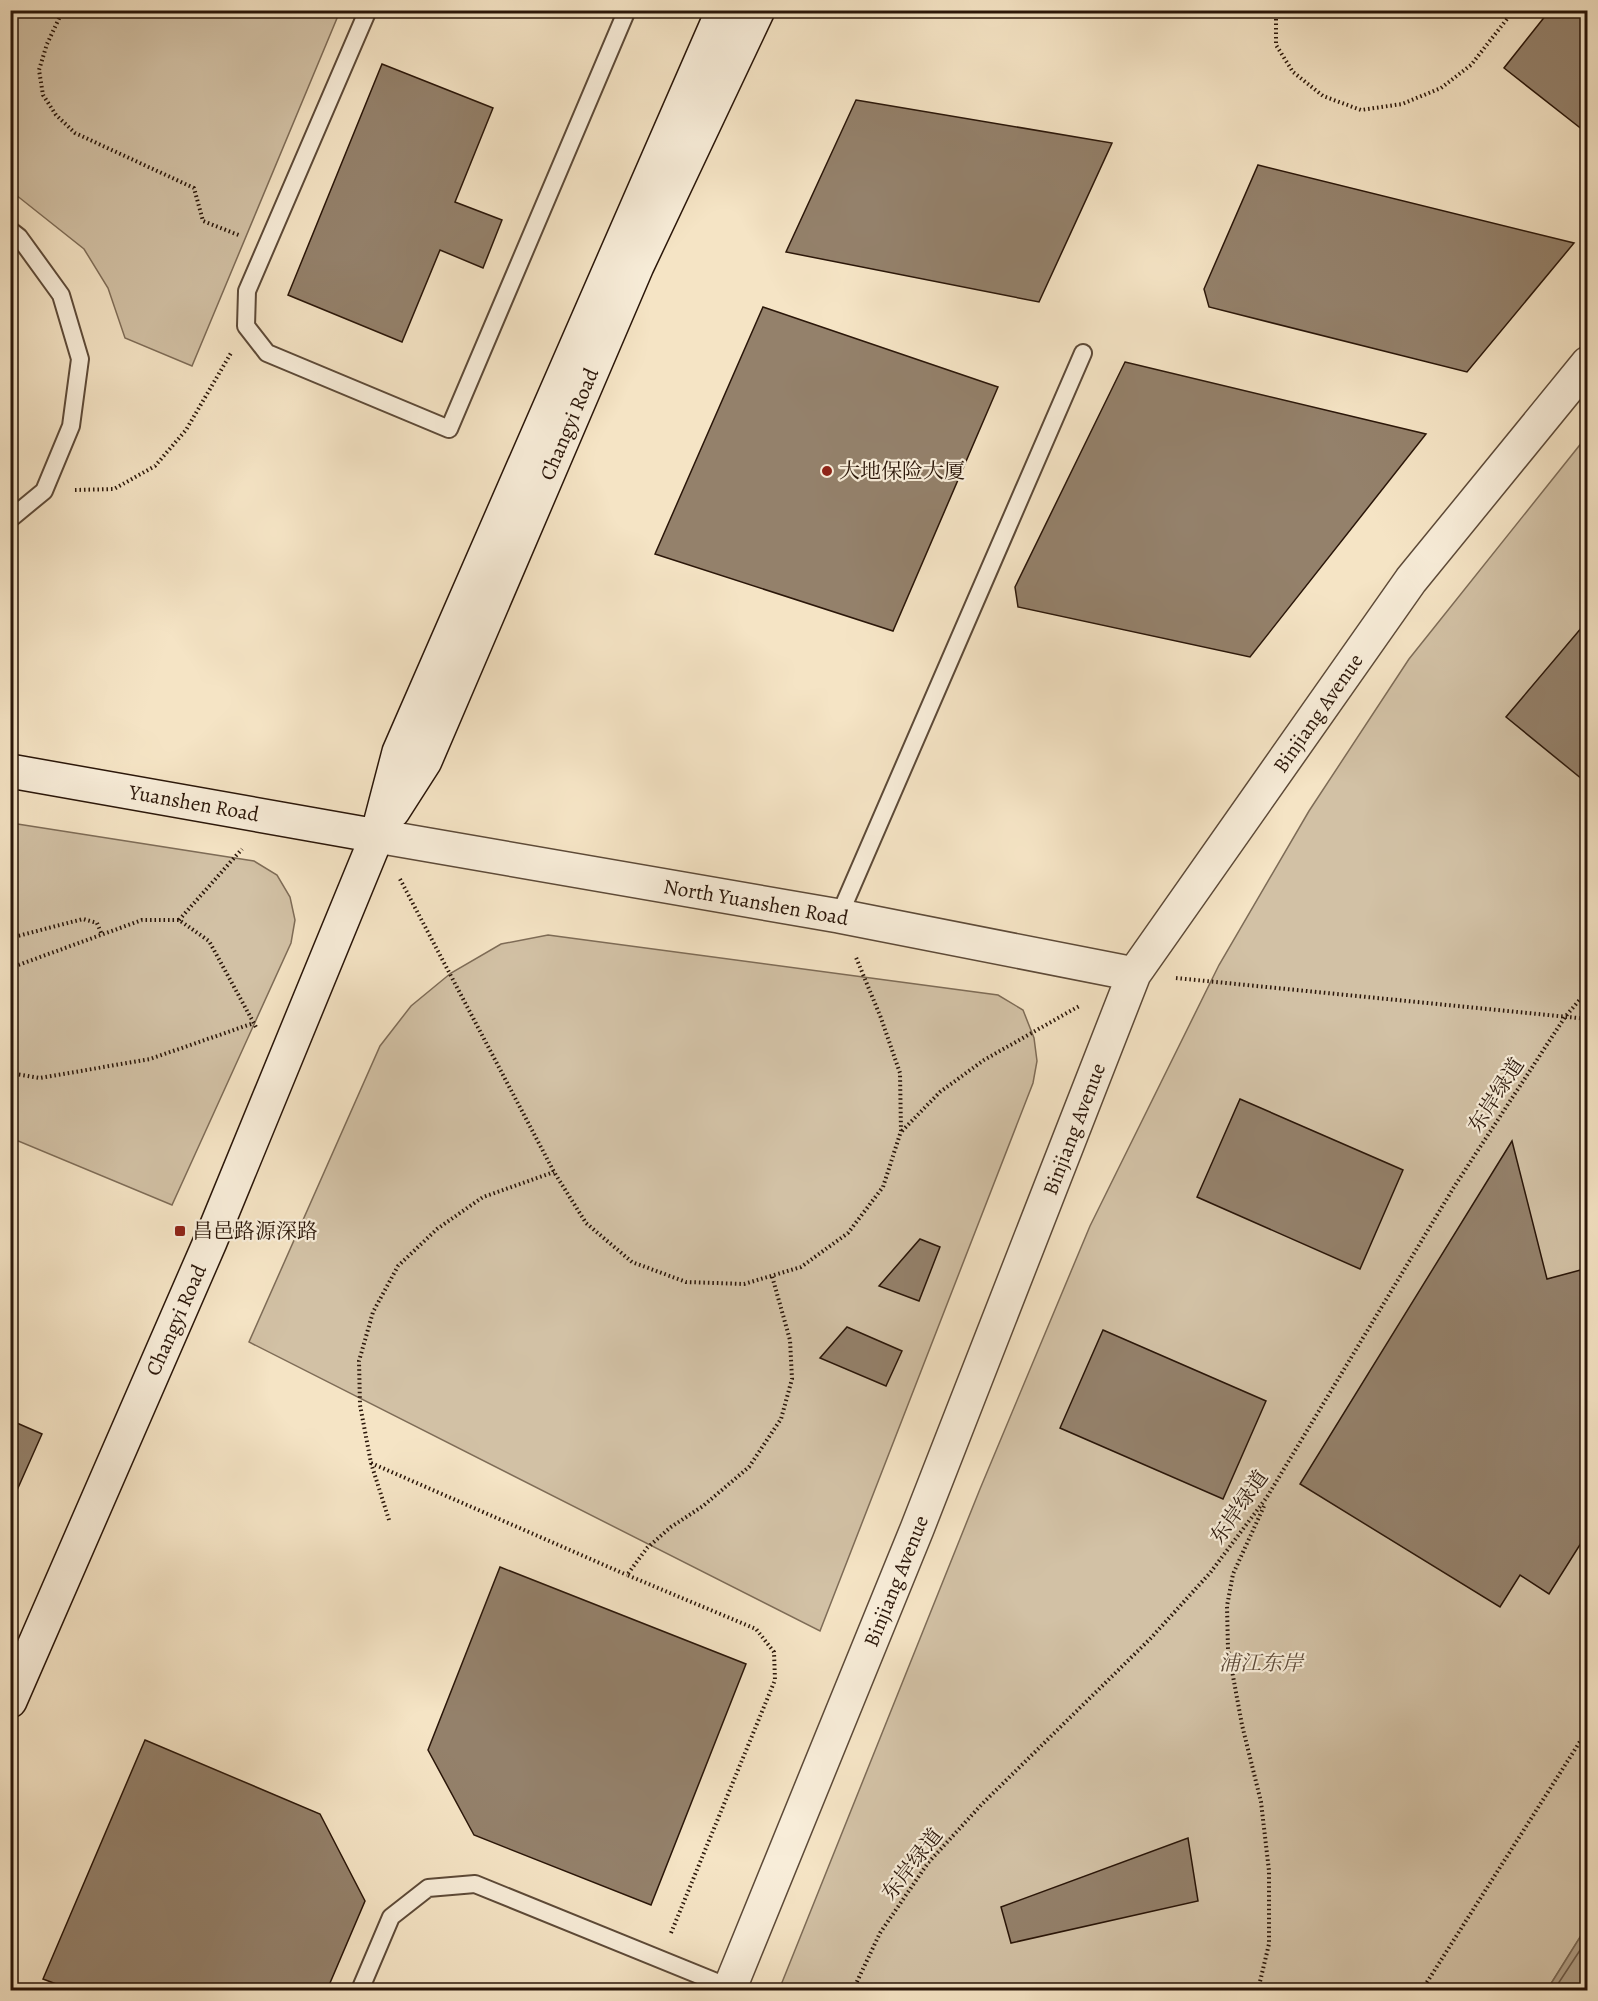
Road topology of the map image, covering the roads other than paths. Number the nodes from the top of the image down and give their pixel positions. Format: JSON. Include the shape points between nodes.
{"nodes":[{"id":1,"x":368,"y":10,"type":"edge"},
{"id":2,"x":627,"y":10,"type":"edge"},
{"id":3,"x":723,"y":10,"type":"edge"},
{"id":4,"x":758,"y":10,"type":"edge"},
{"id":5,"x":10,"y":230,"type":"edge"},
{"id":6,"x":1083,"y":353,"type":"dead end"},
{"id":7,"x":1587,"y":363,"type":"edge"},
{"id":8,"x":10,"y":519,"type":"edge"},
{"id":9,"x":10,"y":771,"type":"edge"},
{"id":10,"x":377,"y":836,"type":"junction"},
{"id":11,"x":839,"y":916,"type":"junction"},
{"id":12,"x":1134,"y":974,"type":"junction"},
{"id":13,"x":10,"y":1701,"type":"edge"},
{"id":14,"x":730,"y":1989,"type":"edge"},
{"id":15,"x":360,"y":1990,"type":"edge"}],
"edges":[{"from":1,"to":2,"type":"lane","via":[[247,291],[246,326],[267,353],[449,429]]},
{"from":3,"to":10,"type":"main road","name":"Changyi Road","via":[[399,752]]},
{"from":4,"to":10,"type":"main road","name":"Changyi Road","via":[[637,266],[425,761]]},
{"from":5,"to":8,"type":"lane","via":[[20,237],[61,295],[80,359],[71,426],[44,491]]},
{"from":6,"to":11,"type":"lane"},
{"from":7,"to":12,"type":"main road","name":"Binjiang Avenue","via":[[1411,580]]},
{"from":9,"to":10,"type":"main road","name":"Yuanshen Road"},
{"from":10,"to":11,"type":"main road","name":"North Yuanshen Road"},
{"from":10,"to":13,"type":"main road","name":"Changyi Road","via":[[206,1253]]},
{"from":11,"to":12,"type":"main road","name":"North Yuanshen Road"},
{"from":12,"to":14,"type":"main road","name":"Binjiang Avenue","via":[[913,1540]]},
{"from":14,"to":15,"type":"lane","via":[[475,1884],[428,1888],[391,1917]]}]}
